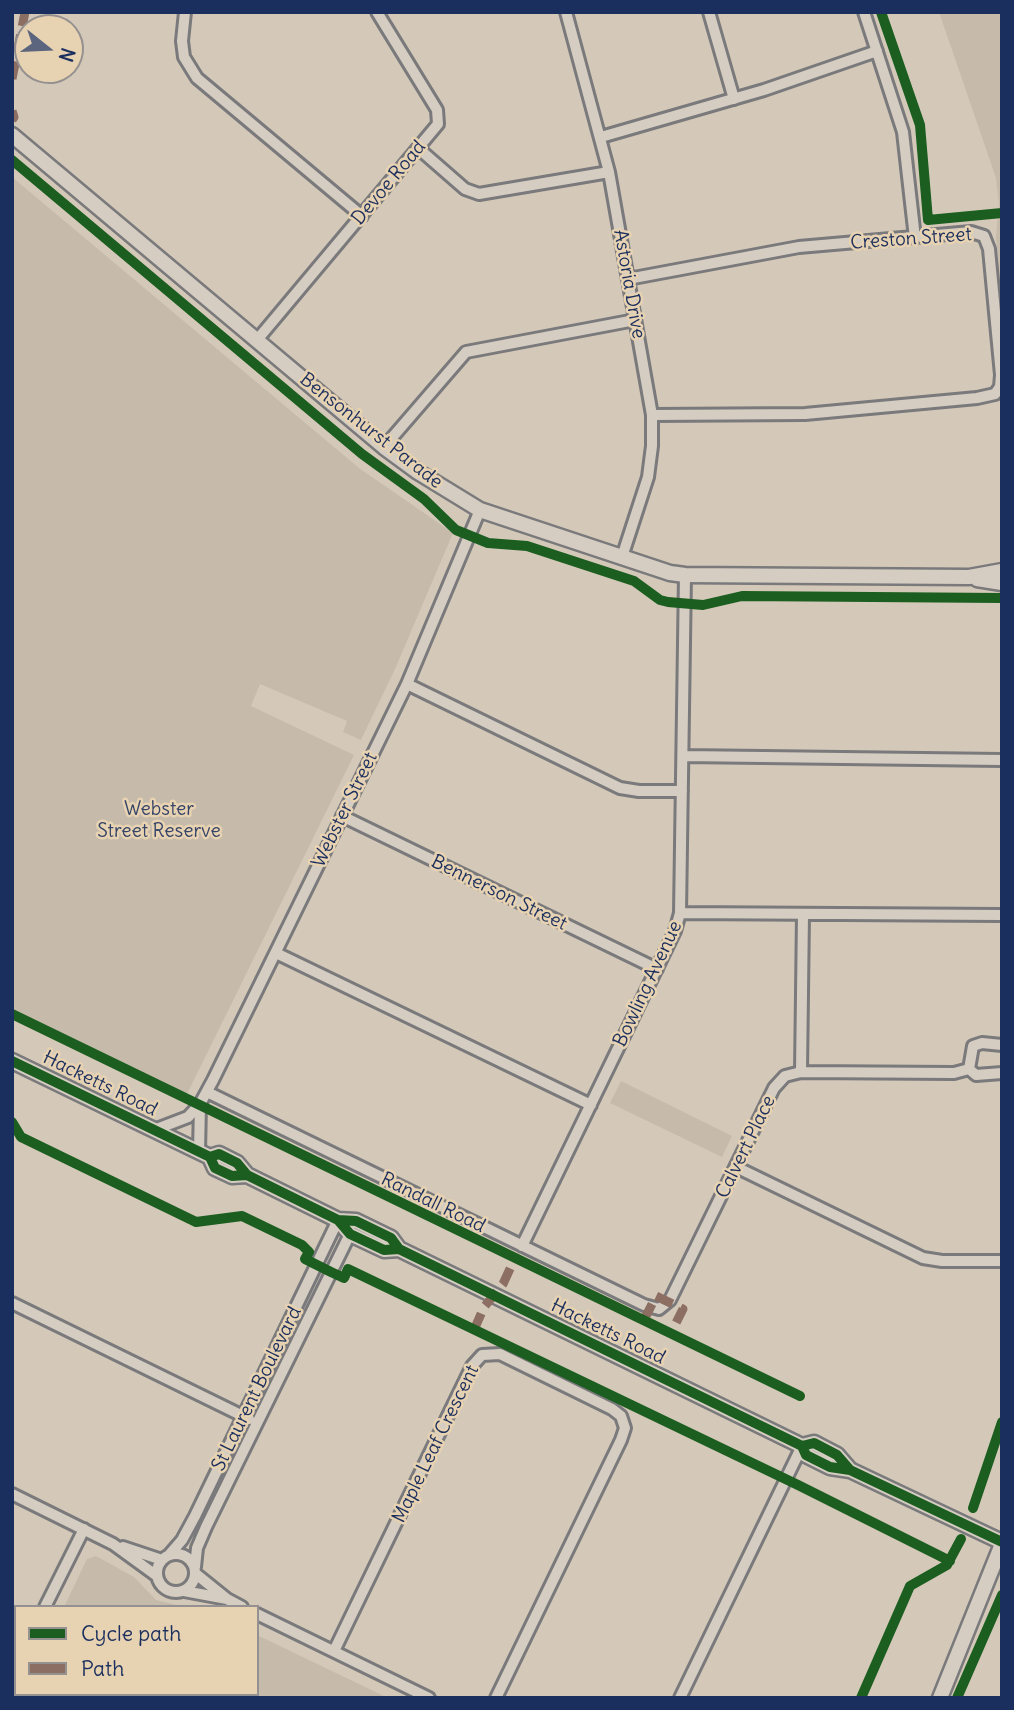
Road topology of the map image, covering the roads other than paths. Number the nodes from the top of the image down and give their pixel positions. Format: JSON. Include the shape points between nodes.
{"nodes":[{"id":1,"x":185,"y":12,"type":"edge"},
{"id":2,"x":377,"y":12,"type":"edge"},
{"id":3,"x":566,"y":12,"type":"edge"},
{"id":4,"x":709,"y":12,"type":"edge"},
{"id":5,"x":864,"y":12,"type":"edge"},
{"id":6,"x":877,"y":51,"type":"junction"},
{"id":7,"x":734,"y":99,"type":"junction"},
{"id":8,"x":12,"y":135,"type":"edge"},
{"id":9,"x":601,"y":137,"type":"junction"},
{"id":10,"x":418,"y":148,"type":"junction"},
{"id":11,"x":609,"y":172,"type":"junction"},
{"id":12,"x":362,"y":216,"type":"junction"},
{"id":13,"x":915,"y":238,"type":"junction"},
{"id":14,"x":628,"y":279,"type":"junction"},
{"id":15,"x":635,"y":320,"type":"junction"},
{"id":16,"x":257,"y":340,"type":"junction"},
{"id":17,"x":652,"y":415,"type":"junction"},
{"id":18,"x":384,"y":447,"type":"junction"},
{"id":19,"x":480,"y":510,"type":"junction"},
{"id":20,"x":622,"y":557,"type":"junction"},
{"id":21,"x":1002,"y":571,"type":"edge"},
{"id":22,"x":685,"y":575,"type":"junction"},
{"id":23,"x":968,"y":577,"type":"junction"},
{"id":24,"x":1002,"y":583,"type":"edge"},
{"id":25,"x":407,"y":684,"type":"junction"},
{"id":26,"x":683,"y":756,"type":"junction"},
{"id":27,"x":1002,"y":760,"type":"edge"},
{"id":28,"x":682,"y":791,"type":"junction"},
{"id":29,"x":342,"y":816,"type":"junction"},
{"id":30,"x":680,"y":913,"type":"junction"},
{"id":31,"x":803,"y":914,"type":"junction"},
{"id":32,"x":1002,"y":915,"type":"edge"},
{"id":33,"x":276,"y":953,"type":"junction"},
{"id":34,"x":657,"y":969,"type":"junction"},
{"id":35,"x":1002,"y":1045,"type":"edge"},
{"id":36,"x":12,"y":1061,"type":"edge"},
{"id":37,"x":969,"y":1069,"type":"junction"},
{"id":38,"x":802,"y":1072,"type":"junction"},
{"id":39,"x":1002,"y":1073,"type":"edge"},
{"id":40,"x":207,"y":1092,"type":"junction"},
{"id":41,"x":200,"y":1104,"type":"junction"},
{"id":42,"x":591,"y":1105,"type":"junction"},
{"id":43,"x":155,"y":1130,"type":"junction"},
{"id":44,"x":208,"y":1159,"type":"junction"},
{"id":45,"x":736,"y":1167,"type":"junction"},
{"id":46,"x":338,"y":1220,"type":"junction"},
{"id":47,"x":353,"y":1227,"type":"junction"},
{"id":48,"x":522,"y":1246,"type":"junction"},
{"id":49,"x":1002,"y":1261,"type":"edge"},
{"id":50,"x":12,"y":1303,"type":"edge"},
{"id":51,"x":661,"y":1308,"type":"joint"},
{"id":52,"x":243,"y":1416,"type":"junction"},
{"id":53,"x":258,"y":1423,"type":"junction"},
{"id":54,"x":802,"y":1446,"type":"junction"},
{"id":55,"x":12,"y":1494,"type":"edge"},
{"id":56,"x":84,"y":1529,"type":"junction"},
{"id":57,"x":1002,"y":1543,"type":"edge"},
{"id":58,"x":113,"y":1544,"type":"junction"},
{"id":59,"x":165,"y":1557,"type":"junction"},
{"id":60,"x":195,"y":1570,"type":"junction"},
{"id":61,"x":157,"y":1576,"type":"junction"},
{"id":62,"x":184,"y":1591,"type":"junction"},
{"id":63,"x":227,"y":1599,"type":"junction"},
{"id":64,"x":47,"y":1605,"type":"edge"},
{"id":65,"x":238,"y":1605,"type":"edge"},
{"id":66,"x":259,"y":1615,"type":"edge"},
{"id":67,"x":334,"y":1651,"type":"junction"},
{"id":68,"x":428,"y":1697,"type":"edge"},
{"id":69,"x":496,"y":1698,"type":"edge"},
{"id":70,"x":680,"y":1698,"type":"edge"},
{"id":71,"x":940,"y":1698,"type":"edge"}],
"edges":[{"from":1,"to":12,"type":"street","via":[[184,57],[197,78]]},
{"from":2,"to":10,"type":"street","name":"Devoe Road","via":[[439,116],[436,127]]},
{"from":3,"to":9,"type":"street","name":"Astoria Drive"},
{"from":4,"to":7,"type":"street"},
{"from":5,"to":6,"type":"street"},
{"from":6,"to":7,"type":"street"},
{"from":6,"to":13,"type":"street","via":[[906,144]]},
{"from":7,"to":9,"type":"street"},
{"from":8,"to":16,"type":"street","name":"Bensonhurst Parade"},
{"from":9,"to":11,"type":"street","name":"Astoria Drive"},
{"from":10,"to":11,"type":"street","via":[[465,189],[479,194]]},
{"from":10,"to":12,"type":"street","name":"Devoe Road"},
{"from":11,"to":14,"type":"street","name":"Astoria Drive"},
{"from":12,"to":16,"type":"street","name":"Devoe Road"},
{"from":13,"to":14,"type":"street","name":"Creston Street","via":[[799,247]]},
{"from":13,"to":17,"type":"street","name":"Creston Street","via":[[971,232],[986,239],[1001,374],[995,394],[805,414]]},
{"from":14,"to":15,"type":"street","name":"Astoria Drive"},
{"from":15,"to":17,"type":"street","name":"Astoria Drive"},
{"from":15,"to":18,"type":"street","via":[[466,352]]},
{"from":16,"to":18,"type":"street","name":"Bensonhurst Parade"},
{"from":17,"to":20,"type":"street","name":"Astoria Drive","via":[[649,470]]},
{"from":18,"to":19,"type":"street","name":"Bensonhurst Parade"},
{"from":19,"to":20,"type":"street","name":"Bensonhurst Parade"},
{"from":19,"to":25,"type":"street","name":"Webster Street"},
{"from":20,"to":22,"type":"street","name":"Bensonhurst Parade"},
{"from":21,"to":23,"type":"street","name":"Bensonhurst Parade"},
{"from":22,"to":23,"type":"street","name":"Bensonhurst Parade"},
{"from":22,"to":26,"type":"street","name":"Bowling Avenue"},
{"from":23,"to":24,"type":"street","name":"Bensonhurst Parade"},
{"from":25,"to":28,"type":"street","via":[[620,788]]},
{"from":25,"to":29,"type":"street","name":"Webster Street"},
{"from":26,"to":27,"type":"street"},
{"from":26,"to":28,"type":"street","name":"Bowling Avenue"},
{"from":28,"to":30,"type":"street","name":"Bowling Avenue"},
{"from":29,"to":33,"type":"street","name":"Webster Street"},
{"from":29,"to":34,"type":"street","name":"Bennerson Street"},
{"from":30,"to":31,"type":"street"},
{"from":30,"to":34,"type":"street","name":"Bowling Avenue"},
{"from":31,"to":32,"type":"street"},
{"from":31,"to":38,"type":"street"},
{"from":33,"to":40,"type":"street","name":"Webster Street"},
{"from":33,"to":42,"type":"street"},
{"from":34,"to":42,"type":"street","name":"Bowling Avenue"},
{"from":35,"to":37,"type":"street","via":[[973,1046]]},
{"from":36,"to":43,"type":"street","name":"Hacketts Road"},
{"from":37,"to":38,"type":"street","via":[[954,1073]]},
{"from":37,"to":39,"type":"street","via":[[976,1075]]},
{"from":38,"to":45,"type":"street","name":"Calvert Place","via":[[778,1082]]},
{"from":40,"to":41,"type":"street","name":"Webster Street"},
{"from":40,"to":48,"type":"street","name":"Randall Road"},
{"from":41,"to":43,"type":"street","name":"Webster Street","via":[[188,1117]]},
{"from":41,"to":44,"type":"street","name":"Webster Street"},
{"from":42,"to":48,"type":"street","name":"Bowling Avenue"},
{"from":43,"to":44,"type":"street","name":"Hacketts Road"},
{"from":44,"to":46,"type":"street","name":"Hacketts Road","via":[[219,1154],[237,1163],[247,1175]]},
{"from":45,"to":49,"type":"street","via":[[923,1258]]},
{"from":45,"to":51,"type":"street","name":"Calvert Place","via":[[670,1300]]},
{"from":46,"to":47,"type":"street","name":"Hacketts Road"},
{"from":46,"to":52,"type":"street","name":"St Laurent Boulevard"},
{"from":47,"to":53,"type":"street","name":"St Laurent Boulevard"},
{"from":47,"to":54,"type":"street","name":"Hacketts Road","via":[[391,1238],[399,1249]]},
{"from":48,"to":51,"type":"street","name":"Randall Road","via":[[650,1308]]},
{"from":50,"to":52,"type":"street"},
{"from":52,"to":53,"type":"street"},
{"from":52,"to":59,"type":"street","name":"St Laurent Boulevard","via":[[187,1532]]},
{"from":53,"to":60,"type":"street","name":"St Laurent Boulevard","via":[[201,1537]]},
{"from":54,"to":57,"type":"street","name":"Hacketts Road","via":[[814,1443],[837,1455],[850,1470]]},
{"from":54,"to":70,"type":"street"},
{"from":55,"to":56,"type":"street"},
{"from":56,"to":58,"type":"street"},
{"from":56,"to":64,"type":"street"},
{"from":57,"to":71,"type":"street"},
{"from":58,"to":59,"type":"street"},
{"from":58,"to":61,"type":"street"},
{"from":59,"to":60,"type":"street","via":[[181,1554]]},
{"from":59,"to":61,"type":"street"},
{"from":60,"to":62,"type":"street","via":[[192,1584]]},
{"from":60,"to":63,"type":"street"},
{"from":61,"to":62,"type":"street","via":[[167,1590]]},
{"from":62,"to":63,"type":"street"},
{"from":63,"to":65,"type":"street"},
{"from":66,"to":67,"type":"street"},
{"from":67,"to":68,"type":"street"},
{"from":67,"to":69,"type":"street","name":"Maple Leaf Crescent","via":[[472,1367],[482,1355],[500,1354],[611,1409],[621,1416],[625,1428]]}]}
